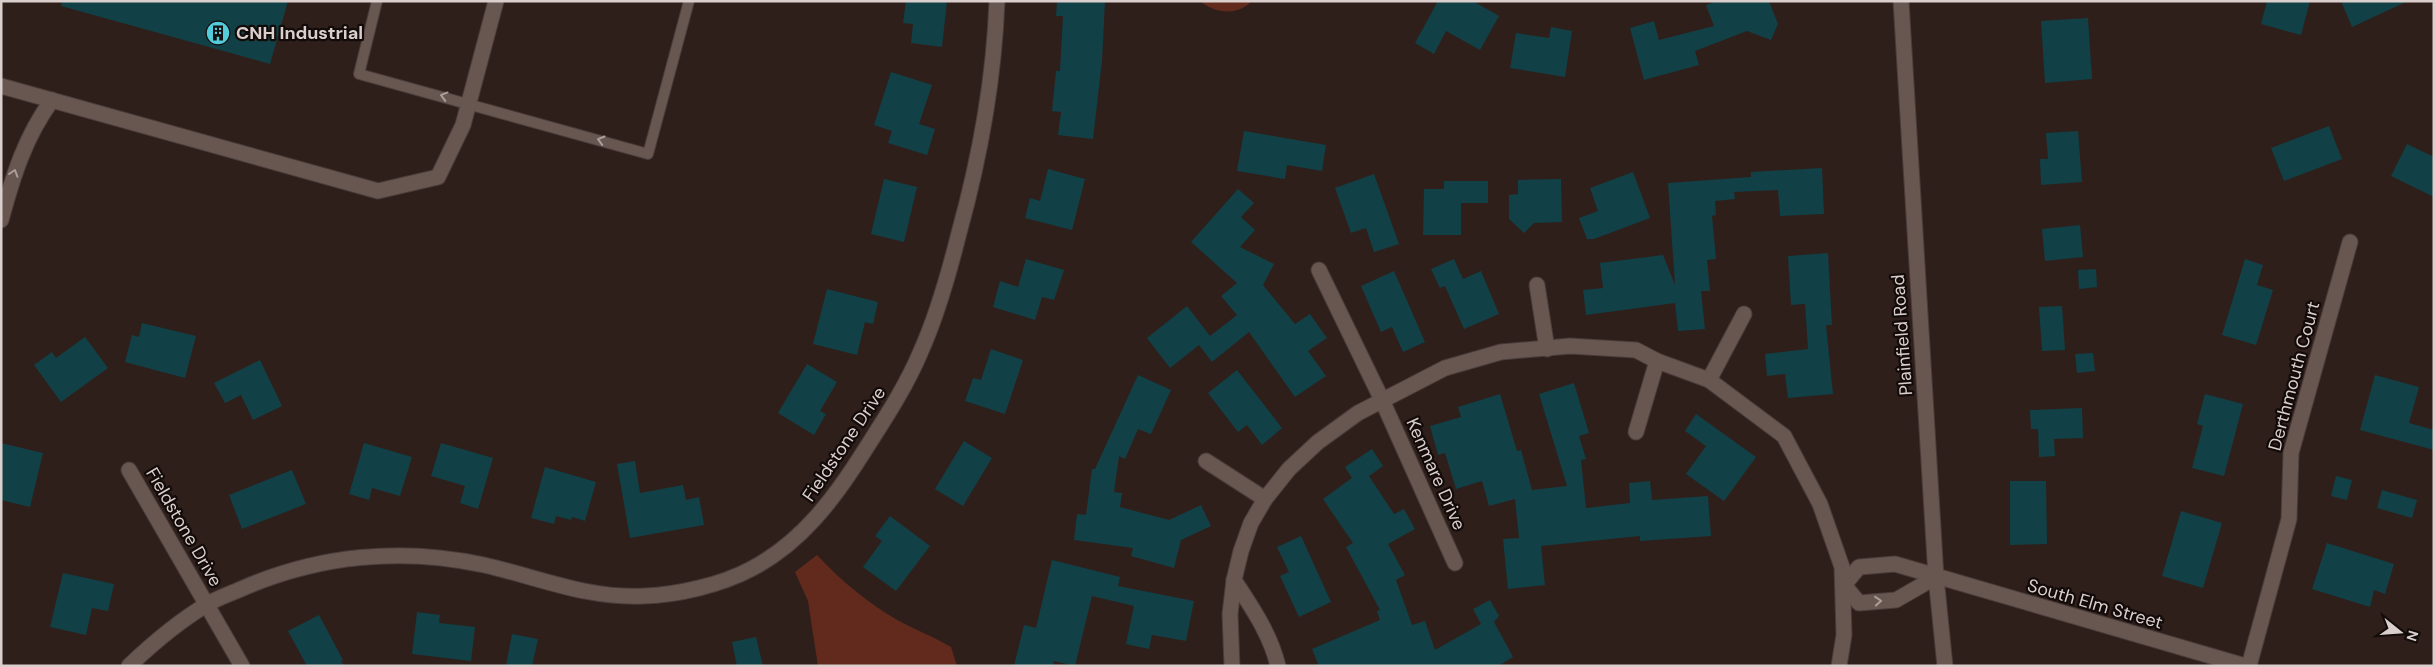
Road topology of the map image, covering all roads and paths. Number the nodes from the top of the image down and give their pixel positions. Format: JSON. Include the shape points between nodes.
{"nodes":[{"id":1,"x":377,"y":1,"type":"edge"},
{"id":2,"x":496,"y":1,"type":"edge"},
{"id":3,"x":689,"y":1,"type":"edge"},
{"id":4,"x":997,"y":1,"type":"edge"},
{"id":5,"x":1901,"y":1,"type":"edge"},
{"id":6,"x":1,"y":86,"type":"edge"},
{"id":7,"x":52,"y":100,"type":"junction"},
{"id":8,"x":469,"y":103,"type":"junction"},
{"id":9,"x":5,"y":192,"type":"edge"},
{"id":10,"x":1,"y":220,"type":"edge"},
{"id":11,"x":2350,"y":242,"type":"dead end"},
{"id":12,"x":1318,"y":270,"type":"dead end"},
{"id":13,"x":1538,"y":285,"type":"dead end"},
{"id":14,"x":1744,"y":314,"type":"dead end"},
{"id":15,"x":1547,"y":349,"type":"junction"},
{"id":16,"x":1657,"y":361,"type":"junction"},
{"id":17,"x":1709,"y":380,"type":"junction"},
{"id":18,"x":1382,"y":400,"type":"junction"},
{"id":19,"x":1636,"y":432,"type":"dead end"},
{"id":20,"x":1206,"y":460,"type":"dead end"},
{"id":21,"x":130,"y":470,"type":"dead end"},
{"id":22,"x":1265,"y":499,"type":"junction"},
{"id":23,"x":1455,"y":563,"type":"dead end"},
{"id":24,"x":1936,"y":577,"type":"junction"},
{"id":25,"x":1234,"y":580,"type":"junction"},
{"id":26,"x":1844,"y":585,"type":"junction"},
{"id":27,"x":207,"y":604,"type":"junction"},
{"id":28,"x":129,"y":666,"type":"edge"},
{"id":29,"x":242,"y":666,"type":"edge"},
{"id":30,"x":1232,"y":666,"type":"edge"},
{"id":31,"x":1278,"y":666,"type":"edge"},
{"id":32,"x":1839,"y":666,"type":"edge"},
{"id":33,"x":1944,"y":666,"type":"edge"},
{"id":34,"x":2247,"y":666,"type":"edge"}],
"edges":[{"from":8,"to":1,"type":"lane","one_way":true,"via":[[360,74]]},
{"from":2,"to":8,"type":"street"},
{"from":3,"to":8,"type":"lane","one_way":true,"via":[[648,154]]},
{"from":4,"to":27,"type":"street","name":"Fieldstone Drive","via":[[988,104],[972,185],[944,290],[922,350],[892,408],[840,490],[825,510],[791,542],[751,570],[673,593],[643,596],[594,593],[463,561],[395,555],[330,561],[296,569],[260,580]]},
{"from":5,"to":24,"type":"street","name":"Plainfield Road"},
{"from":6,"to":7,"type":"street"},
{"from":7,"to":8,"type":"street","via":[[378,191],[438,177],[463,125]]},
{"from":9,"to":7,"type":"street","one_way":true,"via":[[31,133]]},
{"from":9,"to":10,"type":"street"},
{"from":11,"to":34,"type":"street","name":"Derthmouth Court","via":[[2291,453],[2289,520]]},
{"from":12,"to":18,"type":"street","name":"Kenmare Drive"},
{"from":13,"to":15,"type":"street"},
{"from":14,"to":17,"type":"street"},
{"from":15,"to":16,"type":"street","via":[[1570,346],[1636,350]]},
{"from":15,"to":18,"type":"street","via":[[1501,352],[1446,368]]},
{"from":16,"to":17,"type":"street"},
{"from":16,"to":19,"type":"street"},
{"from":17,"to":26,"type":"street","via":[[1784,436],[1820,504],[1842,567]]},
{"from":18,"to":22,"type":"street","via":[[1318,442],[1289,469]]},
{"from":18,"to":23,"type":"street","name":"Kenmare Drive"},
{"from":20,"to":22,"type":"street"},
{"from":21,"to":27,"type":"street","name":"Fieldstone Drive"},
{"from":22,"to":25,"type":"street","via":[[1240,551]]},
{"from":24,"to":26,"type":"street","via":[[1895,564],[1859,567]]},
{"from":26,"to":24,"type":"street","one_way":true,"via":[[1858,603],[1896,600]]},
{"from":24,"to":33,"type":"street","name":"Plainfield Road"},
{"from":24,"to":34,"type":"street","name":"South Elm Street"},
{"from":25,"to":30,"type":"street","via":[[1230,614]]},
{"from":25,"to":31,"type":"street","via":[[1273,643]]},
{"from":26,"to":32,"type":"street","via":[[1844,634]]},
{"from":27,"to":28,"type":"street","name":"Fieldstone Drive","via":[[158,638]]},
{"from":27,"to":29,"type":"street"}]}
